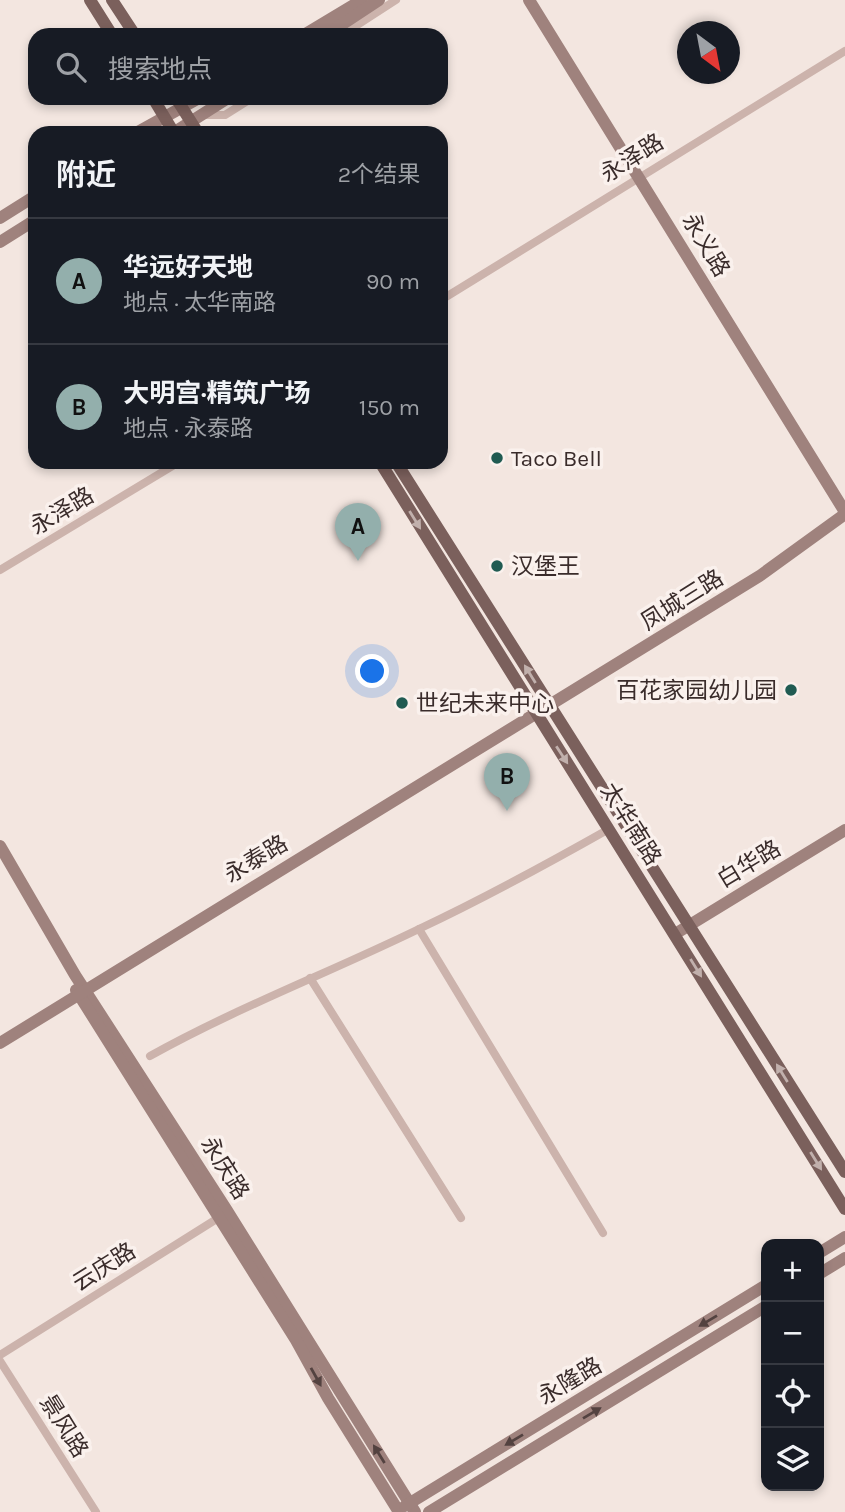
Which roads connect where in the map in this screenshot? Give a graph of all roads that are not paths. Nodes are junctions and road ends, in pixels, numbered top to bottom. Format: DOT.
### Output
graph roads {
  1 [pos="90,0"];
  2 [pos="112,0"];
  3 [pos="362,0"];
  4 [pos="379,0"];
  5 [pos="396,0"];
  6 [pos="529,0"];
  7 [pos="108,28"];
  8 [pos="130,28"];
  9 [pos="316,28"];
  10 [pos="337,28"];
  11 [pos="353,28"];
  12 [pos="845,51"];
  13 [pos="158,105"];
  14 [pos="176,105"];
  15 [pos="181,105"];
  16 [pos="216,105"];
  17 [pos="241,105"];
  18 [pos="164,115"];
  19 [pos="195,118"];
  20 [pos="147,126"];
  21 [pos="170,126"];
  22 [pos="183,126"];
  23 [pos="197,126"];
  24 [pos="640,176"];
  25 [pos="28,200"];
  26 [pos="0,218"];
  27 [pos="28,224"];
  28 [pos="0,242"];
  29 [pos="448,296"];
  30 [pos="166,469"];
  31 [pos="384,469"];
  32 [pos="400,469"];
  33 [pos="845,513"];
  34 [pos="0,570"];
  35 [pos="550,706"];
  36 [pos="536,715"];
  37 [pos="609,829"];
  38 [pos="845,830"];
  39 [pos="0,846"];
  40 [pos="0,859"];
  41 [pos="689,925"];
  42 [pos="419,929"];
  43 [pos="675,934"];
  44 [pos="310,978"];
  45 [pos="82,991"];
  46 [pos="0,1043"];
  47 [pos="150,1056"];
  48 [pos="845,1172"];
  49 [pos="845,1209"];
  50 [pos="223,1215"];
  51 [pos="461,1218"];
  52 [pos="603,1233"];
  53 [pos="845,1237"];
  54 [pos="824,1250"];
  55 [pos="845,1258"];
  56 [pos="824,1271"];
  57 [pos="761,1288"];
  58 [pos="761,1309"];
  59 [pos="0,1355"];
  60 [pos="0,1361"];
  61 [pos="404,1510"];
  62 [pos="96,1512"];
  63 [pos="429,1512"];
  1 -- 7 [label="main road"];
  2 -- 8 [label="main road"];
  3 -- 9 [label="street"];
  4 -- 10 [label="street"];
  5 -- 11 [label="street"];
  6 -- 24 [label="street, 永义路"];
  12 -- 24 [label="street, 永泽路"];
  13 -- 18 [label="main road"];
  14 -- 18 [label="street"];
  15 -- 19 [label="main road"];
  16 -- 19 [label="street"];
  17 -- 19 [label="street"];
  18 -- 20 [label="street"];
  18 -- 21 [label="main road"];
  19 -- 22 [label="street"];
  19 -- 23 [label="main road"];
  24 -- 29 [label="street, 永泽路"];
  24 -- 33 [label="street, 永义路"];
  25 -- 26 [label="street"];
  27 -- 28 [label="street"];
  30 -- 34 [label="street, 永泽路"];
  31 -- 36 [label="main road, 太华南路, one-way"];
  35 -- 32 [label="main road, 太华南路, one-way"];
  33 -- 35 [label="street, 凤城三路"];
  35 -- 36 [label="street, 凤城三路"];
  35 -- 41 [label="main road, 太华南路"];
  36 -- 37 [label="main road, 太华南路, one-way"];
  36 -- 45 [label="street, 永泰路"];
  37 -- 42 [label="street"];
  37 -- 43 [label="main road, 太华南路"];
  38 -- 41 [label="street, 白华路"];
  39 -- 45 [label="street, 永庆路"];
  40 -- 45 [label="street, 永庆路"];
  41 -- 43 [label="street, 白华路"];
  48 -- 41 [label="main road, 太华南路, one-way"];
  42 -- 44 [label="street"];
  42 -- 52 [label="street"];
  43 -- 49 [label="main road, 太华南路, one-way"];
  44 -- 47 [label="street"];
  44 -- 51 [label="street"];
  45 -- 46 [label="street, 永泰路"];
  45 -- 50 [label="street, 永庆路"];
  50 -- 59 [label="street, 云庆路"];
  50 -- 61 [label="street, 永庆路"];
  53 -- 54 [label="street"];
  55 -- 56 [label="street"];
  57 -- 61 [label="street, 永隆路, one-way"];
  63 -- 58 [label="street, 永隆路, one-way"];
  60 -- 62 [label="street, 景风路"];
}
